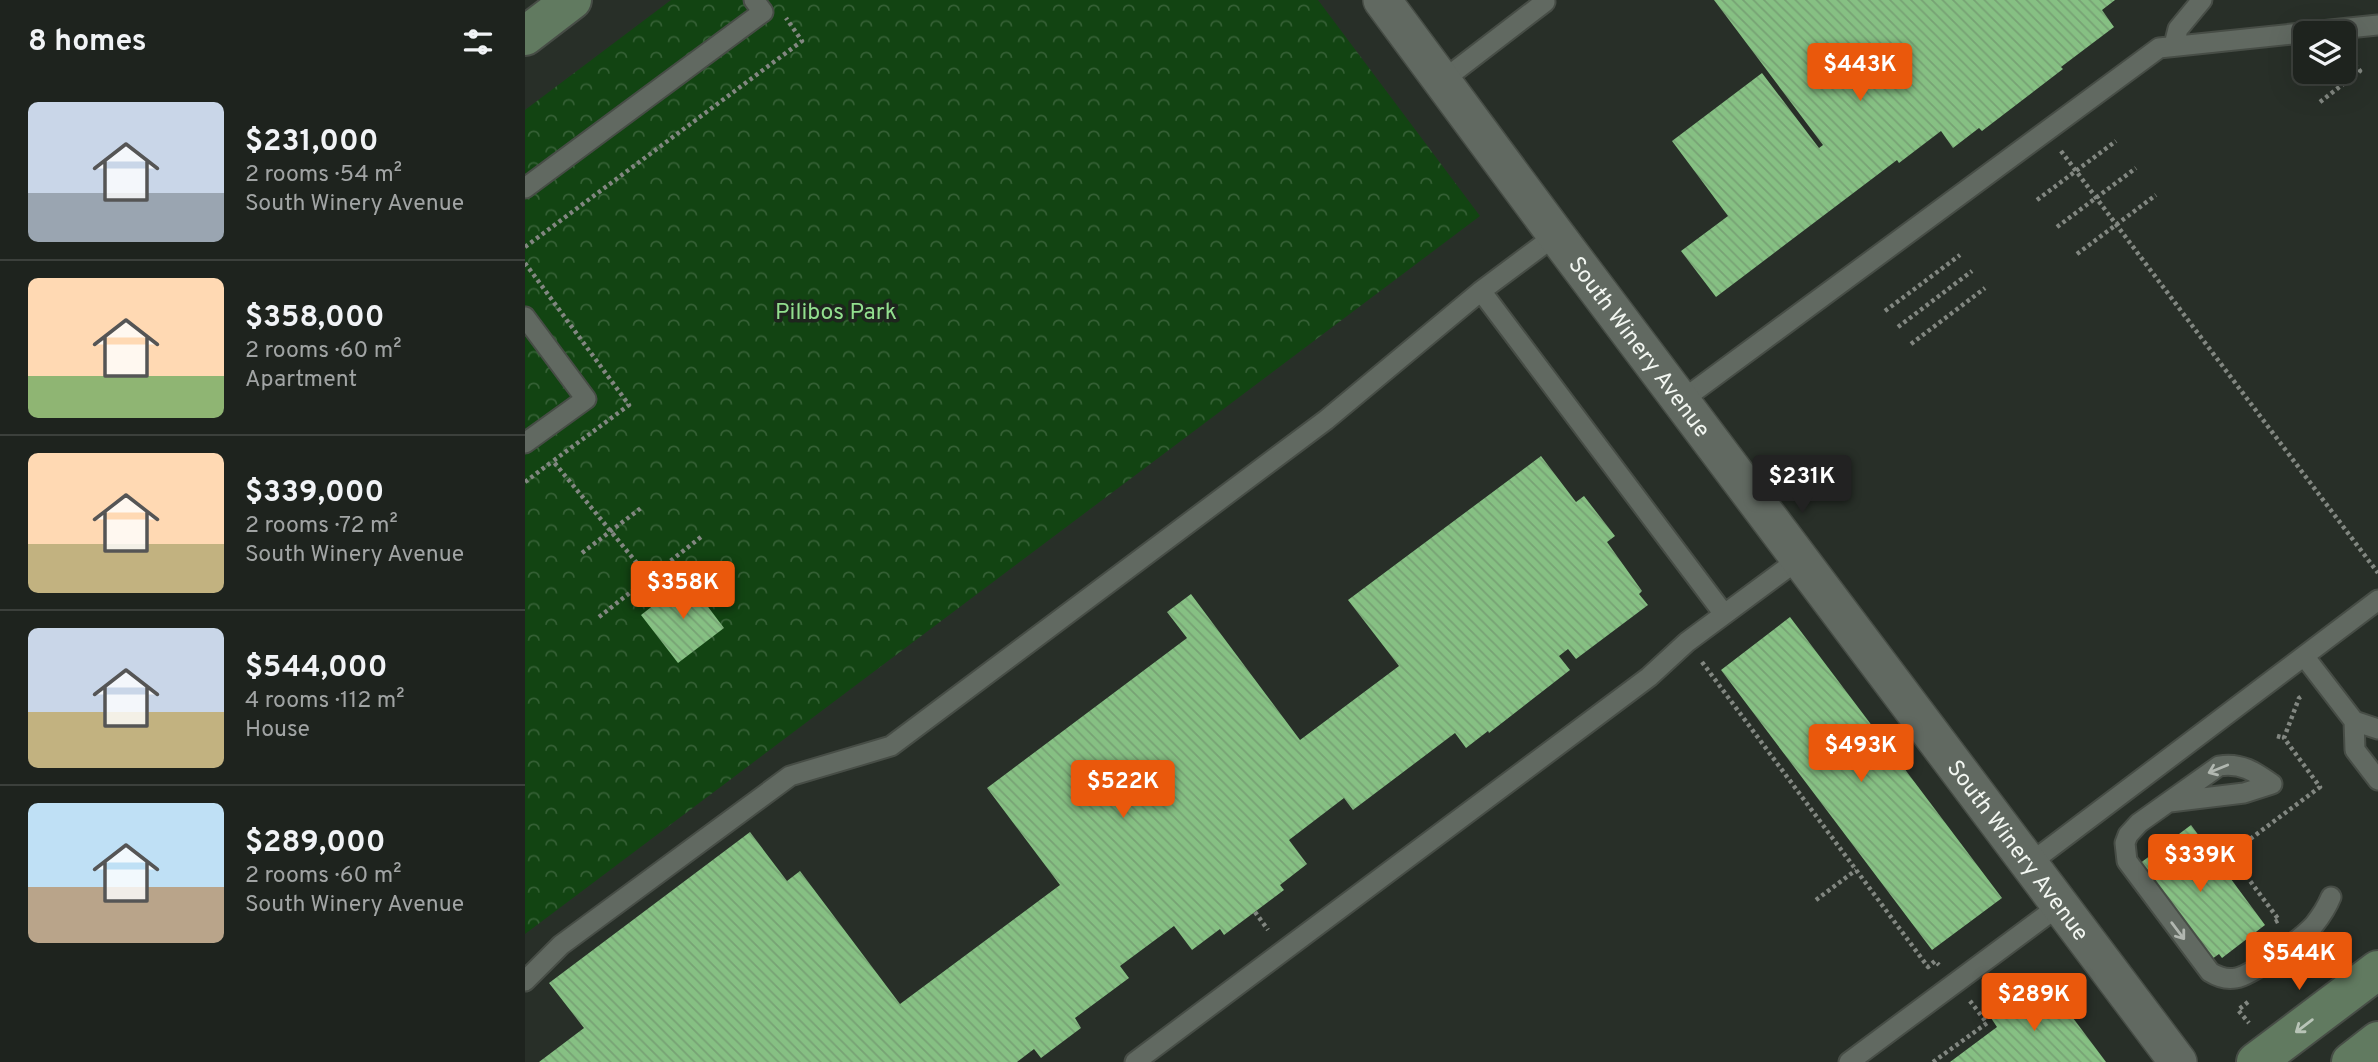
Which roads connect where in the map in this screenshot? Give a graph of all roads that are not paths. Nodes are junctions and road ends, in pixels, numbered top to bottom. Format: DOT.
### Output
graph roads {
  1 [pos="572,0"];
  2 [pos="754,0"];
  3 [pos="1382,0"];
  4 [pos="1544,0"];
  5 [pos="2202,0"];
  6 [pos="2378,25"];
  7 [pos="525,36"];
  8 [pos="2174,45"];
  9 [pos="1442,81"];
  10 [pos="525,188"];
  11 [pos="1556,235"];
  12 [pos="1481,291"];
  13 [pos="525,317"];
  14 [pos="1681,401"];
  15 [pos="525,443"];
  16 [pos="1799,559"];
  17 [pos="2378,600"];
  18 [pos="1724,614"];
  19 [pos="2304,656"];
  20 [pos="2354,721"];
  21 [pos="2378,729"];
  22 [pos="2378,780"];
  23 [pos="2169,802"];
  24 [pos="2029,864"];
  25 [pos="2331,897"];
  26 [pos="2060,905"];
  27 [pos="2378,970"];
  28 [pos="525,981"];
  29 [pos="2378,1041"];
  30 [pos="2263,1057"];
  31 [pos="1135,1062"];
  32 [pos="1849,1062"];
  33 [pos="2178,1062"];
  34 [pos="2351,1062"];
  1 -- 7 [label="main road"];
  2 -- 10 [label="lane"];
  3 -- 9 [label="street, South Winery Avenue"];
  4 -- 9 [label="lane"];
  5 -- 8 [label="lane"];
  6 -- 8 [label="lane"];
  8 -- 14 [label="lane"];
  9 -- 11 [label="street, South Winery Avenue"];
  11 -- 12 [label="lane"];
  11 -- 14 [label="street, South Winery Avenue"];
  12 -- 18 [label="lane"];
  12 -- 28 [label="lane"];
  13 -- 15 [label="lane"];
  14 -- 16 [label="street, South Winery Avenue"];
  16 -- 18 [label="lane"];
  16 -- 24 [label="street, South Winery Avenue"];
  17 -- 19 [label="lane"];
  18 -- 31 [label="lane"];
  19 -- 20 [label="lane"];
  19 -- 24 [label="lane"];
  20 -- 21 [label="lane"];
  20 -- 22 [label="lane"];
  23 -- 23 [label="lane, one-way"];
  23 -- 25 [label="lane, one-way"];
  24 -- 26 [label="street, South Winery Avenue"];
  26 -- 32 [label="lane"];
  26 -- 33 [label="street, South Winery Avenue"];
  27 -- 30 [label="main road, one-way"];
  29 -- 34 [label="main road"];
}
